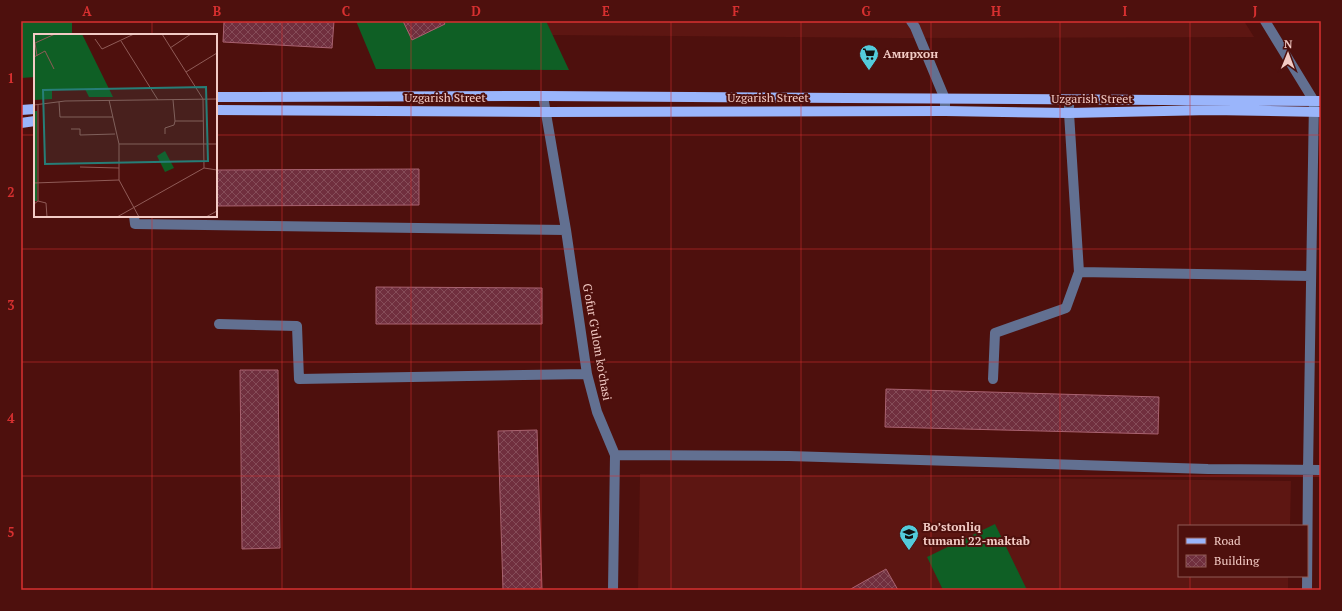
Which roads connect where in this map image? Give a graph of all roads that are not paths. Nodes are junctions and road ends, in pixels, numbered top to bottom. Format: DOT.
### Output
graph roads {
  1 [pos="912,21"];
  2 [pos="1265,21"];
  3 [pos="543,96"];
  4 [pos="217,97"];
  5 [pos="944,99"];
  6 [pos="1069,100"];
  7 [pos="1318,101"];
  8 [pos="34,109"];
  9 [pos="21,110"];
  10 [pos="217,110"];
  11 [pos="945,111"];
  12 [pos="545,112"];
  13 [pos="1318,112"];
  14 [pos="1069,113"];
  15 [pos="34,121"];
  16 [pos="21,123"];
  17 [pos="134,217"];
  18 [pos="566,230"];
  19 [pos="1079,272"];
  20 [pos="1311,276"];
  21 [pos="219,324"];
  22 [pos="587,374"];
  23 [pos="993,379"];
  24 [pos="616,455"];
  25 [pos="1308,470"];
  26 [pos="1321,470"];
  27 [pos="1308,525"];
  28 [pos="1307,577"];
  29 [pos="613,590"];
  30 [pos="1307,590"];
  1 -- 5 [label="street"];
  2 -- 7 [label="street"];
  3 -- 4 [label="main road, Uzgarish Street"];
  3 -- 5 [label="main road, Uzgarish Street"];
  3 -- 12 [label="street, G'ofur G'ulom ko'chasi"];
  5 -- 6 [label="main road, Uzgarish Street"];
  5 -- 11 [label="street"];
  6 -- 7 [label="main road, Uzgarish Street"];
  6 -- 14 [label="street"];
  7 -- 13 [label="street"];
  8 -- 9 [label="main road"];
  10 -- 12 [label="main road, Uzgarish Street"];
  11 -- 12 [label="main road, Uzgarish Street"];
  11 -- 14 [label="main road, Uzgarish Street"];
  12 -- 18 [label="street, G'ofur G'ulom ko'chasi"];
  13 -- 14 [label="main road, Uzgarish Street"];
  13 -- 20 [label="street"];
  14 -- 19 [label="street"];
  15 -- 16 [label="main road"];
  17 -- 18 [label="street"];
  18 -- 22 [label="street, G'ofur G'ulom ko'chasi"];
  19 -- 20 [label="street"];
  19 -- 23 [label="street"];
  20 -- 25 [label="street"];
  21 -- 22 [label="street"];
  22 -- 24 [label="street, G'ofur G'ulom ko'chasi"];
  24 -- 25 [label="street"];
  24 -- 29 [label="street, G'ofur G'ulom ko'chasi"];
  25 -- 26 [label="street"];
  25 -- 27 [label="street"];
  28 -- 30 [label="street"];
}
